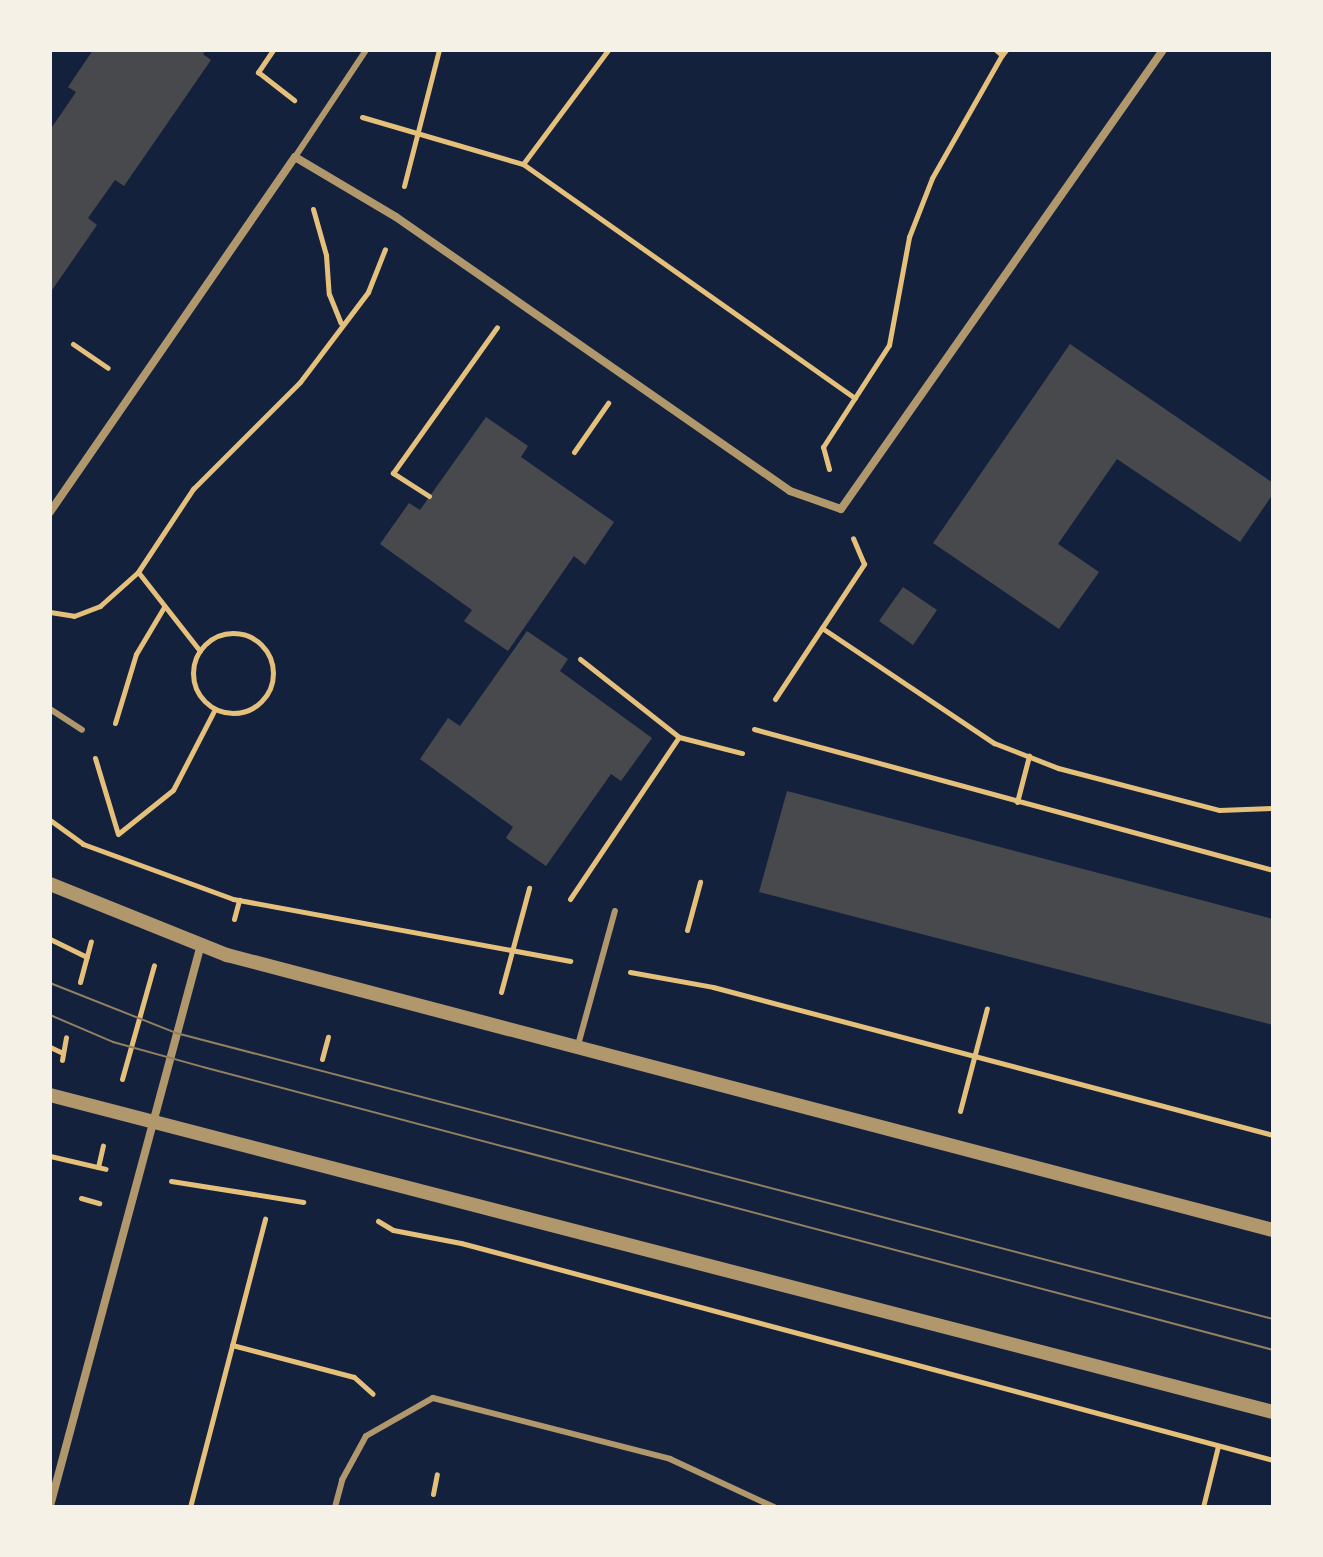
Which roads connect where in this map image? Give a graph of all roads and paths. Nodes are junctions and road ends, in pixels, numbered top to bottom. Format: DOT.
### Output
graph roads {
  1 [pos="273,50"];
  2 [pos="366,50"];
  3 [pos="439,50"];
  4 [pos="608,50"];
  5 [pos="996,50"];
  6 [pos="1163,50"];
  7 [pos="1004,52"];
  8 [pos="319,119"];
  9 [pos="417,134"];
  10 [pos="295,157"];
  11 [pos="523,164"];
  12 [pos="396,217"];
  13 [pos="516,300"];
  14 [pos="341,323"];
  15 [pos="73,344"];
  16 [pos="626,377"];
  17 [pos="135,387"];
  18 [pos="855,398"];
  19 [pos="574,452"];
  20 [pos="429,496"];
  21 [pos="841,509"];
  22 [pos="50,512"];
  23 [pos="138,572"];
  24 [pos="164,607"];
  25 [pos="50,612"];
  26 [pos="822,628"];
  27 [pos="200,651"];
  28 [pos="580,659"];
  29 [pos="775,699"];
  30 [pos="50,709"];
  31 [pos="215,709"];
  32 [pos="754,729"];
  33 [pos="82,730"];
  34 [pos="112,734"];
  35 [pos="679,737"];
  36 [pos="742,753"];
  37 [pos="101,754"];
  38 [pos="1029,756"];
  39 [pos="1017,802"];
  40 [pos="1273,808"];
  41 [pos="50,820"];
  42 [pos="1273,870"];
  43 [pos="178,879"];
  44 [pos="700,882"];
  45 [pos="50,884"];
  46 [pos="529,888"];
  47 [pos="570,899"];
  48 [pos="615,911"];
  49 [pos="687,930"];
  50 [pos="163,933"];
  51 [pos="50,939"];
  52 [pos="91,941"];
  53 [pos="200,948"];
  54 [pos="512,950"];
  55 [pos="87,957"];
  56 [pos="598,967"];
  57 [pos="80,982"];
  58 [pos="987,1008"];
  59 [pos="492,1027"];
  60 [pos="66,1037"];
  61 [pos="328,1037"];
  62 [pos="50,1047"];
  63 [pos="577,1049"];
  64 [pos="63,1053"];
  65 [pos="974,1056"];
  66 [pos="322,1059"];
  67 [pos="61,1069"];
  68 [pos="50,1095"];
  69 [pos="113,1112"];
  70 [pos="150,1122"];
  71 [pos="1273,1135"];
  72 [pos="951,1146"];
  73 [pos="50,1156"];
  74 [pos="98,1167"];
  75 [pos="138,1176"];
  76 [pos="308,1203"];
  77 [pos="265,1219"];
  78 [pos="393,1230"];
  79 [pos="1273,1230"];
  80 [pos="232,1345"];
  81 [pos="1273,1412"];
  82 [pos="398,1417"];
  83 [pos="1218,1446"];
  84 [pos="1273,1460"];
  85 [pos="437,1474"];
  86 [pos="433,1494"];
  87 [pos="50,1506"];
  88 [pos="190,1507"];
  89 [pos="335,1507"];
  90 [pos="774,1507"];
  91 [pos="1203,1507"];
  1 -- 8 [label="path"];
  2 -- 8 [label="lane"];
  3 -- 9 [label="path"];
  4 -- 11 [label="path"];
  5 -- 7 [label="path"];
  6 -- 21 [label="street"];
  7 -- 18 [label="path"];
  8 -- 9 [label="path"];
  8 -- 10 [label="lane"];
  9 -- 11 [label="path"];
  9 -- 12 [label="path"];
  10 -- 12 [label="street"];
  10 -- 14 [label="path"];
  10 -- 17 [label="street"];
  11 -- 18 [label="path"];
  12 -- 13 [label="street"];
  12 -- 14 [label="path"];
  13 -- 16 [label="street"];
  13 -- 20 [label="path"];
  14 -- 23 [label="path"];
  15 -- 17 [label="path"];
  16 -- 19 [label="path"];
  16 -- 21 [label="street"];
  17 -- 22 [label="street"];
  18 -- 21 [label="path"];
  21 -- 26 [label="path"];
  23 -- 24 [label="path"];
  23 -- 25 [label="path"];
  24 -- 27 [label="path"];
  24 -- 34 [label="path"];
  26 -- 29 [label="path"];
  26 -- 38 [label="path"];
  27 -- 31 [label="path"];
  27 -- 31 [label="path"];
  28 -- 35 [label="path"];
  30 -- 33 [label="lane"];
  31 -- 37 [label="path"];
  32 -- 39 [label="path"];
  35 -- 36 [label="path"];
  35 -- 47 [label="path"];
  38 -- 39 [label="path"];
  38 -- 40 [label="path"];
  39 -- 42 [label="path"];
  41 -- 43 [label="path"];
  43 -- 50 [label="path"];
  43 -- 54 [label="path"];
  44 -- 49 [label="path"];
  45 -- 50 [label="street"];
  46 -- 54 [label="path"];
  48 -- 56 [label="lane"];
  50 -- 53 [label="street"];
  50 -- 69 [label="path"];
  51 -- 55 [label="path"];
  52 -- 55 [label="path"];
  53 -- 59 [label="street"];
  53 -- 70 [label="street"];
  54 -- 56 [label="path"];
  54 -- 59 [label="path"];
  55 -- 57 [label="path"];
  56 -- 63 [label="lane"];
  56 -- 65 [label="path"];
  58 -- 65 [label="path"];
  59 -- 63 [label="street"];
  60 -- 64 [label="path"];
  61 -- 66 [label="path"];
  62 -- 64 [label="path"];
  63 -- 72 [label="street"];
  64 -- 67 [label="path"];
  65 -- 71 [label="path"];
  65 -- 72 [label="path"];
  68 -- 69 [label="street"];
  69 -- 70 [label="street"];
  69 -- 74 [label="path"];
  70 -- 75 [label="street"];
  70 -- 81 [label="street"];
  72 -- 79 [label="street"];
  73 -- 74 [label="path"];
  74 -- 75 [label="path"];
  75 -- 76 [label="path"];
  75 -- 87 [label="street"];
  77 -- 80 [label="path"];
  78 -- 83 [label="path"];
  80 -- 82 [label="path"];
  80 -- 88 [label="path"];
  82 -- 89 [label="lane"];
  82 -- 90 [label="lane"];
  83 -- 84 [label="path"];
  83 -- 91 [label="path"];
  85 -- 86 [label="path"];
}
